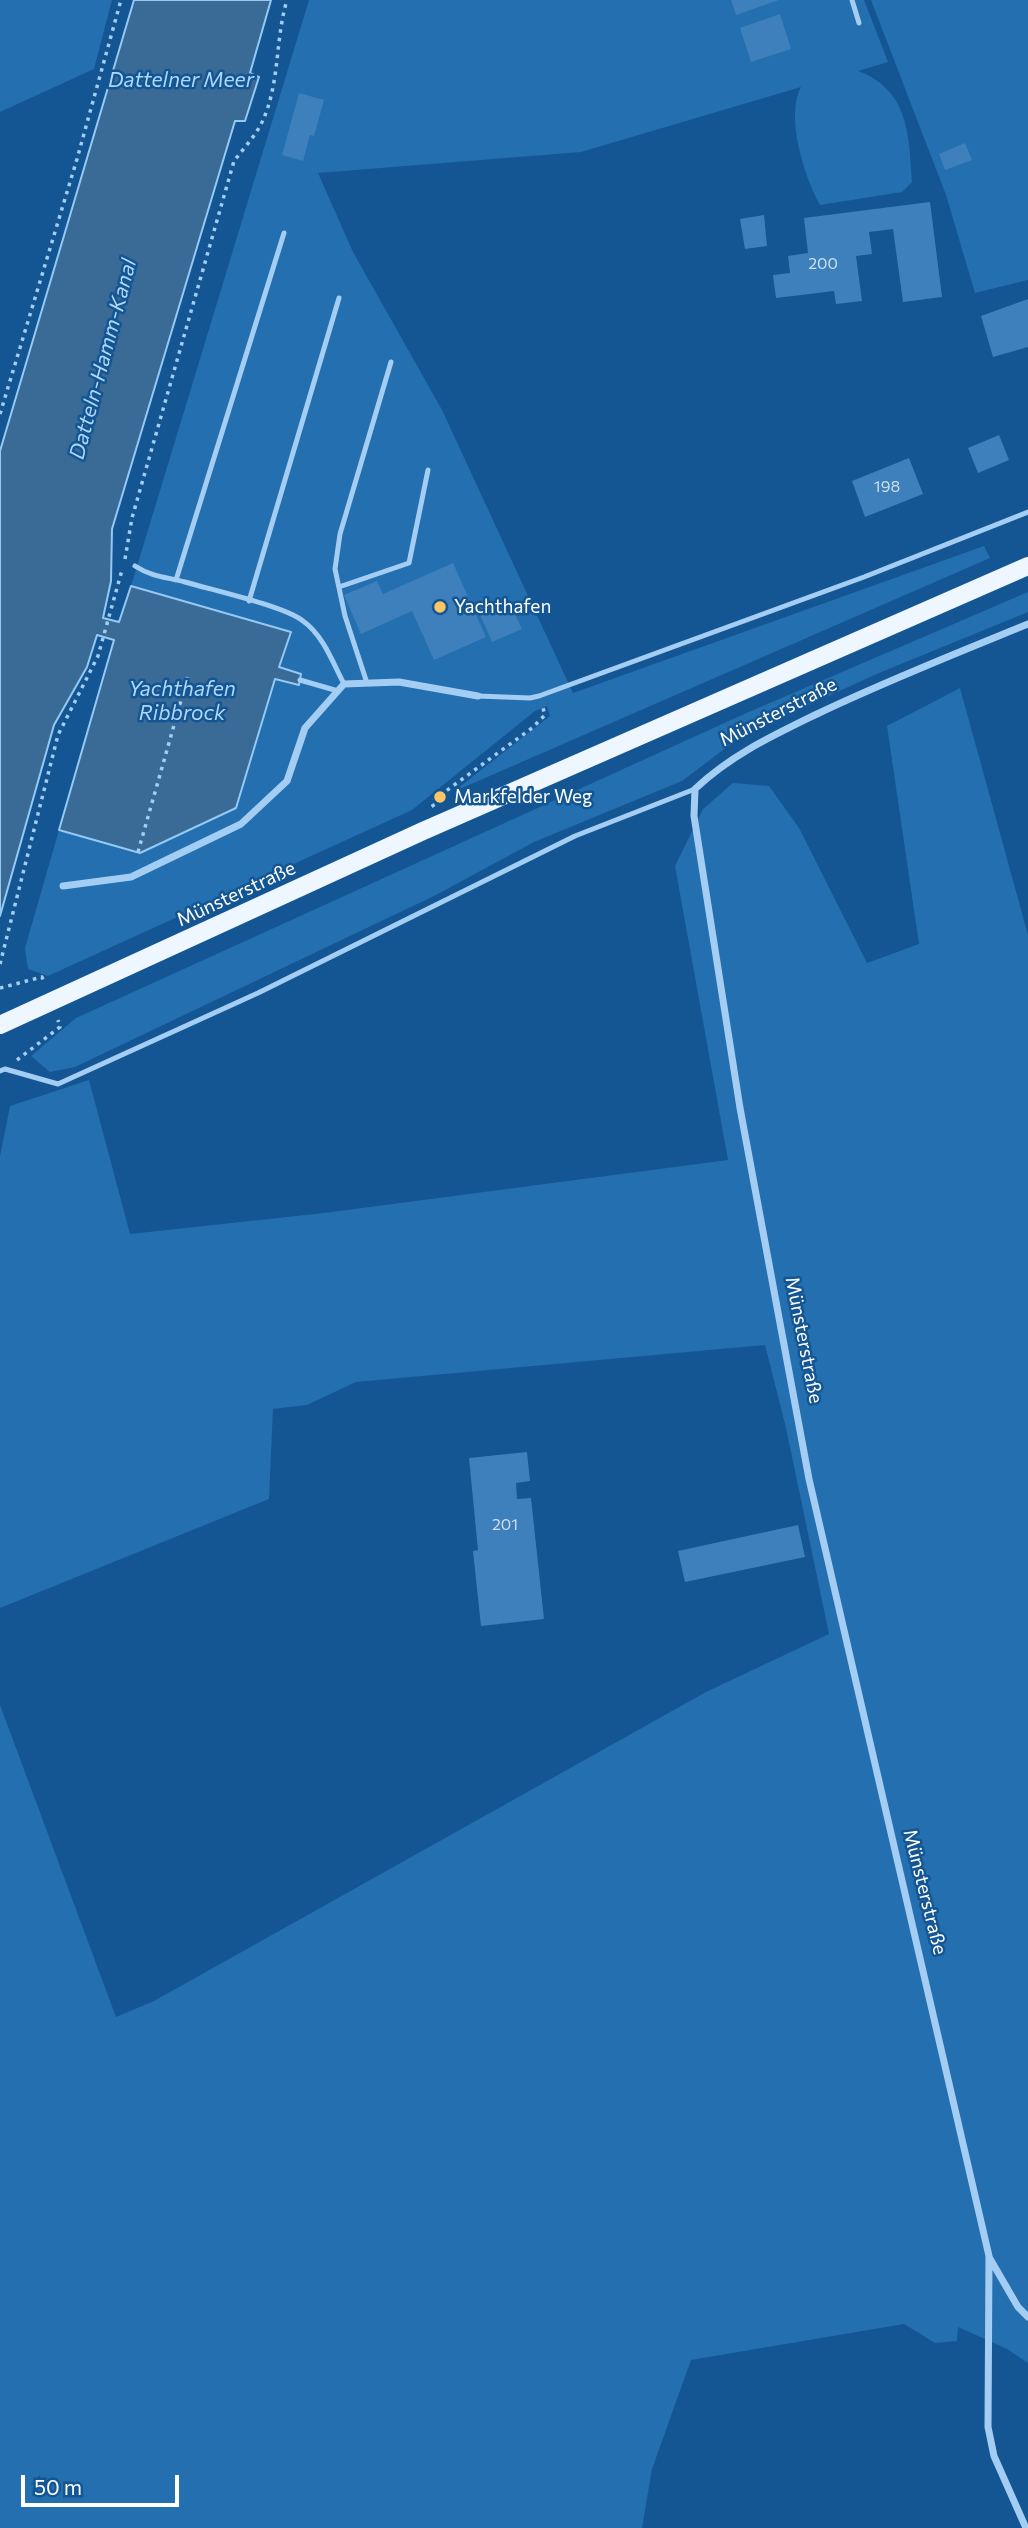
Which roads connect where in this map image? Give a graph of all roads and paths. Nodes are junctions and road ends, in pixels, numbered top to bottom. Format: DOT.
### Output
graph roads {
  1 [pos="121,0"];
  2 [pos="287,0"];
  3 [pos="852,0"];
  4 [pos="859,23"];
  5 [pos="284,233"];
  6 [pos="338,298"];
  7 [pos="391,362"];
  8 [pos="0,414"];
  9 [pos="428,470"];
  10 [pos="1028,512"];
  11 [pos="135,566"];
  12 [pos="1028,566"];
  13 [pos="176,580"];
  14 [pos="339,587"];
  15 [pos="249,601"];
  16 [pos="1028,624"];
  17 [pos="188,676"];
  18 [pos="300,680"];
  19 [pos="367,684"];
  20 [pos="341,687"];
  21 [pos="478,696"];
  22 [pos="539,696"];
  23 [pos="695,789"];
  24 [pos="442,823"];
  25 [pos="138,852"];
  26 [pos="63,886"];
  27 [pos="0,964"];
  28 [pos="42,976"];
  29 [pos="0,988"];
  30 [pos="0,1025"];
  31 [pos="60,1027"];
  32 [pos="29,1050"];
  33 [pos="0,1071"];
  34 [pos="989,2256"];
  35 [pos="1028,2317"];
  36 [pos="1026,2528"];
  1 -- 8 [label="path"];
  2 -- 27 [label="path"];
  3 -- 4 [label="lane"];
  5 -- 13 [label="lane"];
  6 -- 15 [label="lane"];
  7 -- 14 [label="lane"];
  9 -- 14 [label="lane"];
  10 -- 22 [label="lane"];
  11 -- 13 [label="lane"];
  12 -- 24 [label="main road, Münsterstraße"];
  13 -- 15 [label="lane"];
  14 -- 19 [label="lane"];
  15 -- 20 [label="lane"];
  16 -- 23 [label="street, Münsterstraße"];
  17 -- 25 [label="path"];
  18 -- 20 [label="lane"];
  19 -- 20 [label="street"];
  19 -- 21 [label="street"];
  20 -- 26 [label="street"];
  21 -- 22 [label="lane"];
  22 -- 24 [label="path"];
  23 -- 33 [label="lane"];
  23 -- 34 [label="street, Münsterstraße"];
  24 -- 30 [label="main road, Münsterstraße"];
  28 -- 29 [label="path"];
  31 -- 32 [label="path"];
  34 -- 35 [label="street, Münsterstraße"];
  34 -- 36 [label="street, Münsterstraße"];
}
